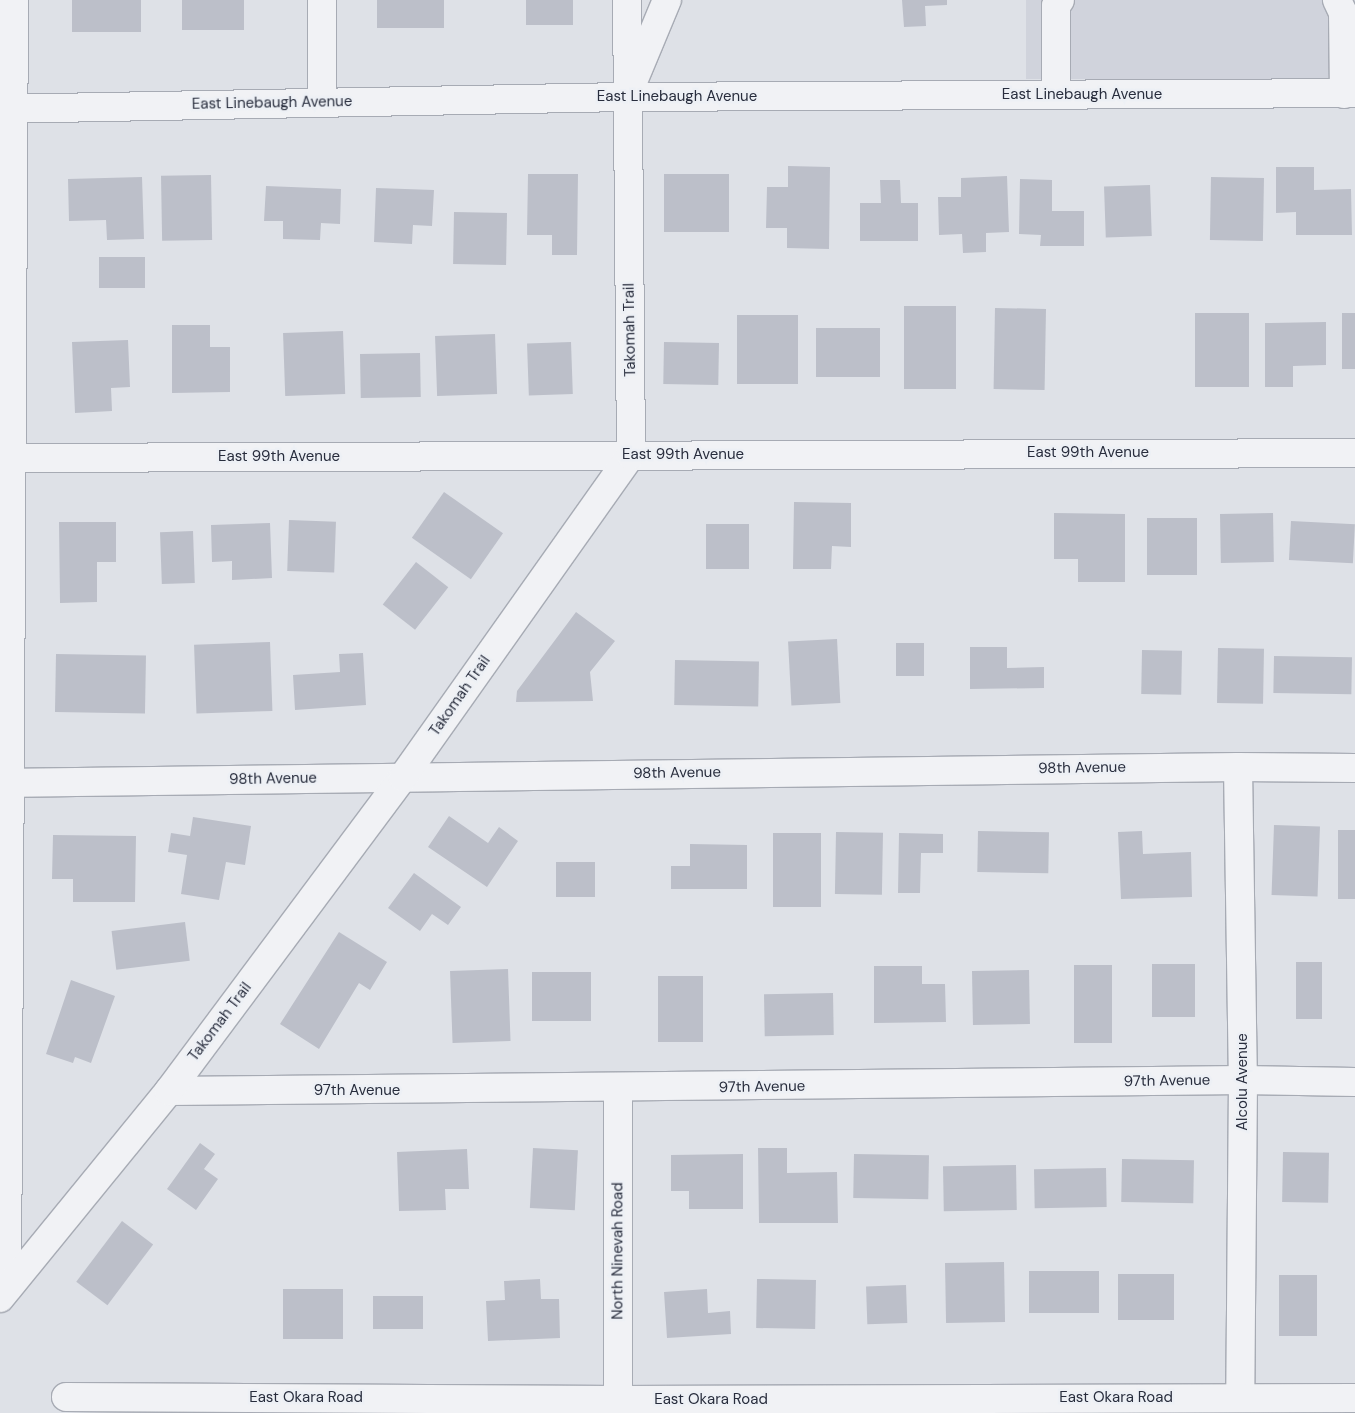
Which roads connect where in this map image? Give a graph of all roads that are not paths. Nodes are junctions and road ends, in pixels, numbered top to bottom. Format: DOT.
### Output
graph roads {
  1 [pos="14,0"];
  2 [pos="322,0"];
  3 [pos="627,0"];
  4 [pos="667,0"];
  5 [pos="1060,0"];
  6 [pos="1338,0"];
  7 [pos="1349,94"];
  8 [pos="1056,95"];
  9 [pos="627,97"];
  10 [pos="322,102"];
  11 [pos="6,109"];
  12 [pos="1355,453"];
  13 [pos="631,455"];
  14 [pos="12,458"];
  15 [pos="1238,767"];
  16 [pos="1355,768"];
  17 [pos="403,777"];
  18 [pos="4,783"];
  19 [pos="1243,1080"];
  20 [pos="1355,1082"];
  21 [pos="618,1089"];
  22 [pos="169,1091"];
  23 [pos="4,1293"];
  24 [pos="66,1397"];
  25 [pos="1240,1398"];
  26 [pos="1355,1398"];
  27 [pos="618,1406"];
  1 -- 11 [label="street"];
  2 -- 10 [label="street"];
  3 -- 9 [label="street"];
  4 -- 9 [label="street, Takomah Trail"];
  5 -- 8 [label="street"];
  6 -- 7 [label="street"];
  7 -- 8 [label="street, East Linebaugh Avenue"];
  8 -- 9 [label="street, East Linebaugh Avenue"];
  9 -- 10 [label="street, East Linebaugh Avenue"];
  9 -- 13 [label="street, Takomah Trail"];
  10 -- 11 [label="street, East Linebaugh Avenue"];
  11 -- 14 [label="street"];
  12 -- 13 [label="street, East 99th Avenue"];
  13 -- 14 [label="street, East 99th Avenue"];
  13 -- 17 [label="street, Takomah Trail"];
  14 -- 18 [label="street"];
  15 -- 16 [label="street, 98th Avenue"];
  15 -- 17 [label="street, 98th Avenue"];
  15 -- 19 [label="street, Alcolu Avenue"];
  17 -- 18 [label="street, 98th Avenue"];
  17 -- 22 [label="street, Takomah Trail"];
  18 -- 23 [label="street"];
  19 -- 20 [label="street, 97th Avenue"];
  19 -- 21 [label="street, 97th Avenue"];
  19 -- 25 [label="street, Alcolu Avenue"];
  21 -- 22 [label="street, 97th Avenue"];
  21 -- 27 [label="street, North Ninevah Road"];
  22 -- 23 [label="street, Takomah Trail"];
  24 -- 27 [label="street, East Okara Road"];
  25 -- 26 [label="street, East Okara Road"];
  25 -- 27 [label="street, East Okara Road"];
}
